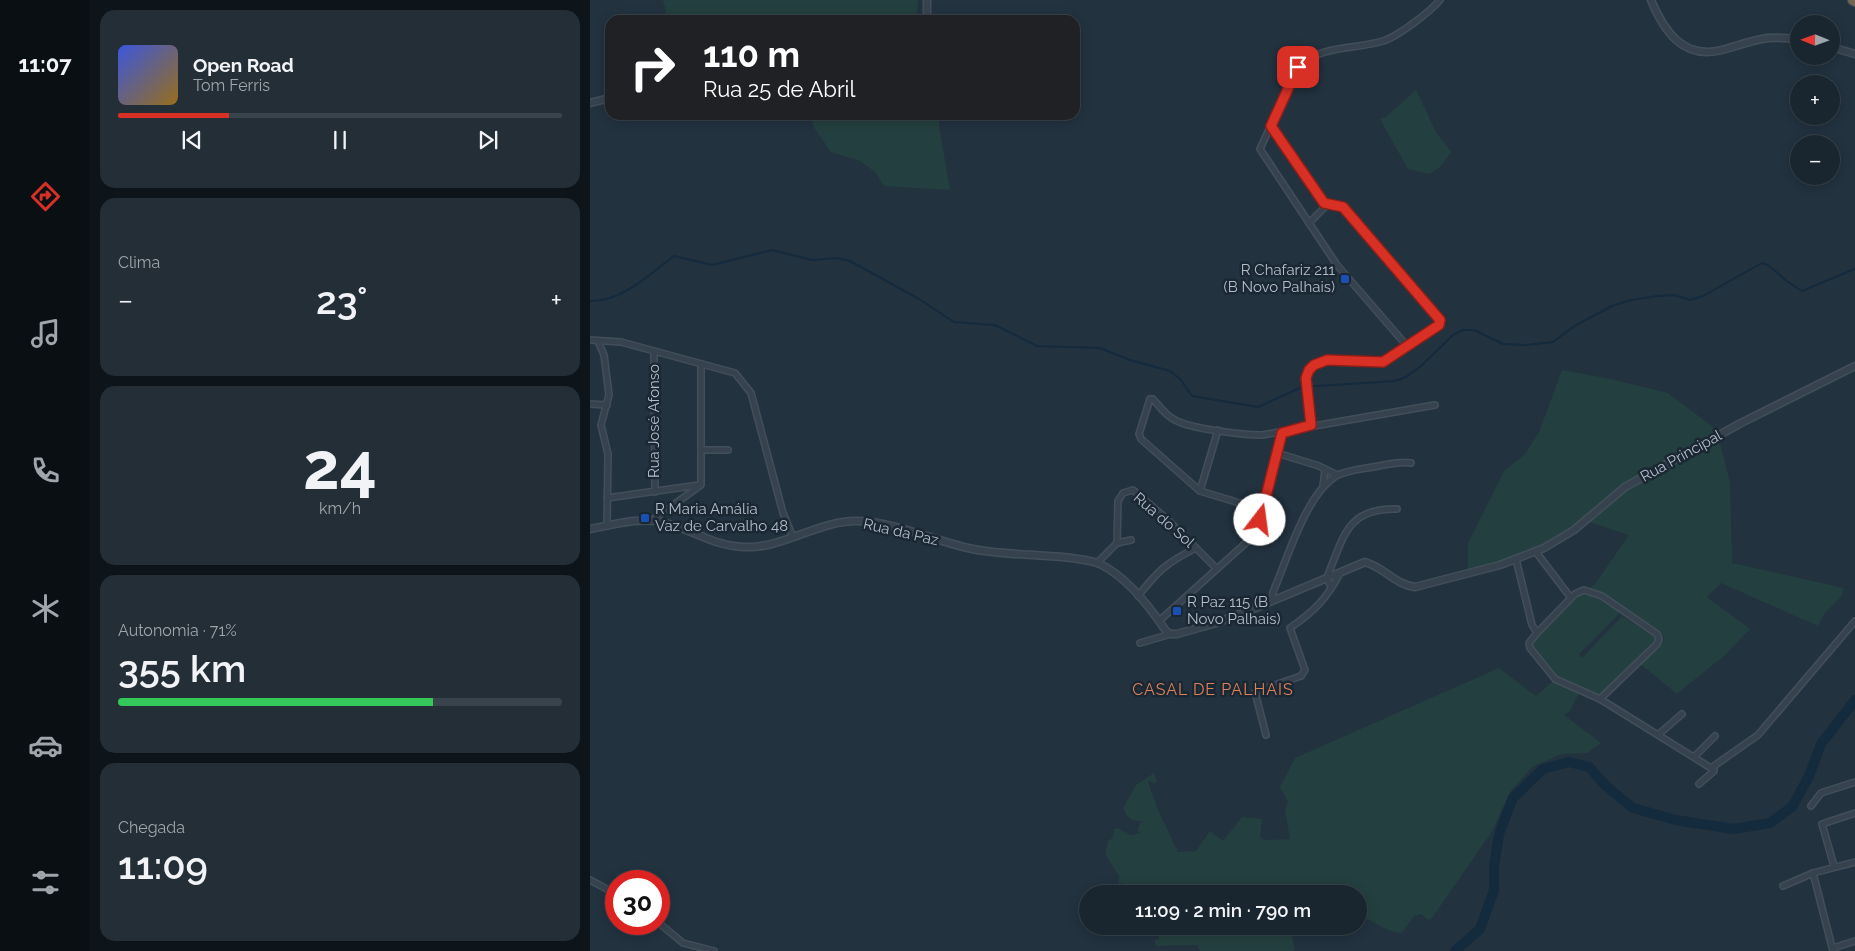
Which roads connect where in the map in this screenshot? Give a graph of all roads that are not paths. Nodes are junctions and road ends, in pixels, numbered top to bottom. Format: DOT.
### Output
graph roads {
  1 [pos="926,0"];
  2 [pos="1440,0"];
  3 [pos="1651,0"];
  4 [pos="927,15"];
  5 [pos="1790,39"];
  6 [pos="1840,50"];
  7 [pos="1855,54"];
  8 [pos="605,99"];
  9 [pos="590,103"];
  10 [pos="1271,126"];
  11 [pos="1328,204"];
  12 [pos="1309,223"];
  13 [pos="590,340"];
  14 [pos="598,341"];
  15 [pos="1407,346"];
  16 [pos="654,350"];
  17 [pos="701,364"];
  18 [pos="1855,366"];
  19 [pos="590,404"];
  20 [pos="607,405"];
  21 [pos="1434,405"];
  22 [pos="1311,425"];
  23 [pos="1218,430"];
  24 [pos="1282,433"];
  25 [pos="701,450"];
  26 [pos="728,450"];
  27 [pos="1277,453"];
  28 [pos="1411,463"];
  29 [pos="1325,470"];
  30 [pos="1337,475"];
  31 [pos="701,485"];
  32 [pos="1323,487"];
  33 [pos="1200,490"];
  34 [pos="654,492"];
  35 [pos="608,498"];
  36 [pos="1397,509"];
  37 [pos="1264,510"];
  38 [pos="651,521"];
  39 [pos="607,526"];
  40 [pos="590,529"];
  41 [pos="793,537"];
  42 [pos="1131,540"];
  43 [pos="1117,543"];
  44 [pos="1196,548"];
  45 [pos="1536,552"];
  46 [pos="1516,559"];
  47 [pos="1097,563"];
  48 [pos="1217,569"];
  49 [pos="1340,573"];
  50 [pos="1327,577"];
  51 [pos="1331,588"];
  52 [pos="1138,596"];
  53 [pos="1571,598"];
  54 [pos="1272,601"];
  55 [pos="1159,621"];
  56 [pos="1855,621"];
  57 [pos="1537,632"];
  58 [pos="1171,634"];
  59 [pos="1140,643"];
  60 [pos="1600,699"];
  61 [pos="1682,714"];
  62 [pos="1659,734"];
  63 [pos="1266,735"];
  64 [pos="1715,736"];
  65 [pos="1694,757"];
  66 [pos="1714,768"];
  67 [pos="1855,782"];
  68 [pos="1699,784"];
  69 [pos="1811,806"];
  70 [pos="1855,813"];
  71 [pos="1855,862"];
  72 [pos="1834,866"];
  73 [pos="1813,873"];
  74 [pos="590,880"];
  75 [pos="1783,886"];
  76 [pos="605,888"];
  77 [pos="670,932"];
  78 [pos="1855,940"];
  79 [pos="1833,950"];
  80 [pos="714,951"];
  1 -- 4 [label="street"];
  2 -- 10 [label="street"];
  3 -- 5 [label="street"];
  6 -- 7 [label="street"];
  8 -- 9 [label="street"];
  10 -- 11 [label="street"];
  10 -- 12 [label="street"];
  11 -- 12 [label="street"];
  11 -- 15 [label="street"];
  12 -- 15 [label="street"];
  13 -- 14 [label="street"];
  14 -- 16 [label="street"];
  14 -- 20 [label="street"];
  15 -- 22 [label="street"];
  16 -- 17 [label="street"];
  16 -- 34 [label="street, Rua José Afonso"];
  17 -- 25 [label="street"];
  17 -- 41 [label="street"];
  18 -- 45 [label="street, Rua Principal"];
  19 -- 20 [label="street"];
  20 -- 35 [label="street"];
  21 -- 22 [label="street"];
  22 -- 24 [label="street"];
  23 -- 24 [label="street"];
  23 -- 33 [label="street"];
  23 -- 33 [label="street"];
  24 -- 27 [label="street"];
  25 -- 26 [label="street"];
  25 -- 31 [label="street"];
  27 -- 29 [label="street"];
  27 -- 37 [label="street"];
  28 -- 30 [label="street"];
  29 -- 30 [label="street"];
  29 -- 32 [label="street"];
  30 -- 32 [label="street"];
  31 -- 34 [label="street"];
  31 -- 38 [label="street"];
  32 -- 54 [label="street"];
  33 -- 37 [label="street"];
  34 -- 35 [label="street"];
  35 -- 39 [label="street"];
  36 -- 50 [label="street"];
  37 -- 48 [label="street"];
  38 -- 39 [label="street, Rua da Paz"];
  38 -- 41 [label="street, Rua da Paz"];
  39 -- 40 [label="street, Rua da Paz"];
  41 -- 47 [label="street, Rua da Paz"];
  42 -- 43 [label="street"];
  43 -- 44 [label="street, Rua do Sol"];
  43 -- 47 [label="street"];
  44 -- 48 [label="street, Rua do Sol"];
  44 -- 52 [label="street"];
  45 -- 46 [label="street, Rua Principal"];
  45 -- 53 [label="street"];
  46 -- 49 [label="street, Rua Principal"];
  46 -- 57 [label="street"];
  47 -- 52 [label="street, Rua da Paz"];
  48 -- 55 [label="street"];
  49 -- 50 [label="street"];
  49 -- 51 [label="street"];
  50 -- 51 [label="street"];
  50 -- 54 [label="street"];
  51 -- 63 [label="street"];
  52 -- 55 [label="street, Rua da Paz"];
  53 -- 57 [label="street"];
  53 -- 60 [label="street"];
  54 -- 58 [label="street"];
  55 -- 58 [label="street, Rua da Paz"];
  56 -- 66 [label="street"];
  57 -- 60 [label="street"];
  58 -- 59 [label="street"];
  60 -- 62 [label="street"];
  61 -- 62 [label="street"];
  62 -- 65 [label="street"];
  64 -- 65 [label="street"];
  65 -- 66 [label="street"];
  66 -- 68 [label="street"];
  67 -- 69 [label="street"];
  70 -- 72 [label="street"];
  71 -- 72 [label="street"];
  72 -- 73 [label="street"];
  73 -- 75 [label="street"];
  73 -- 79 [label="street"];
  74 -- 76 [label="street"];
  77 -- 80 [label="street"];
  78 -- 79 [label="street"];
}
